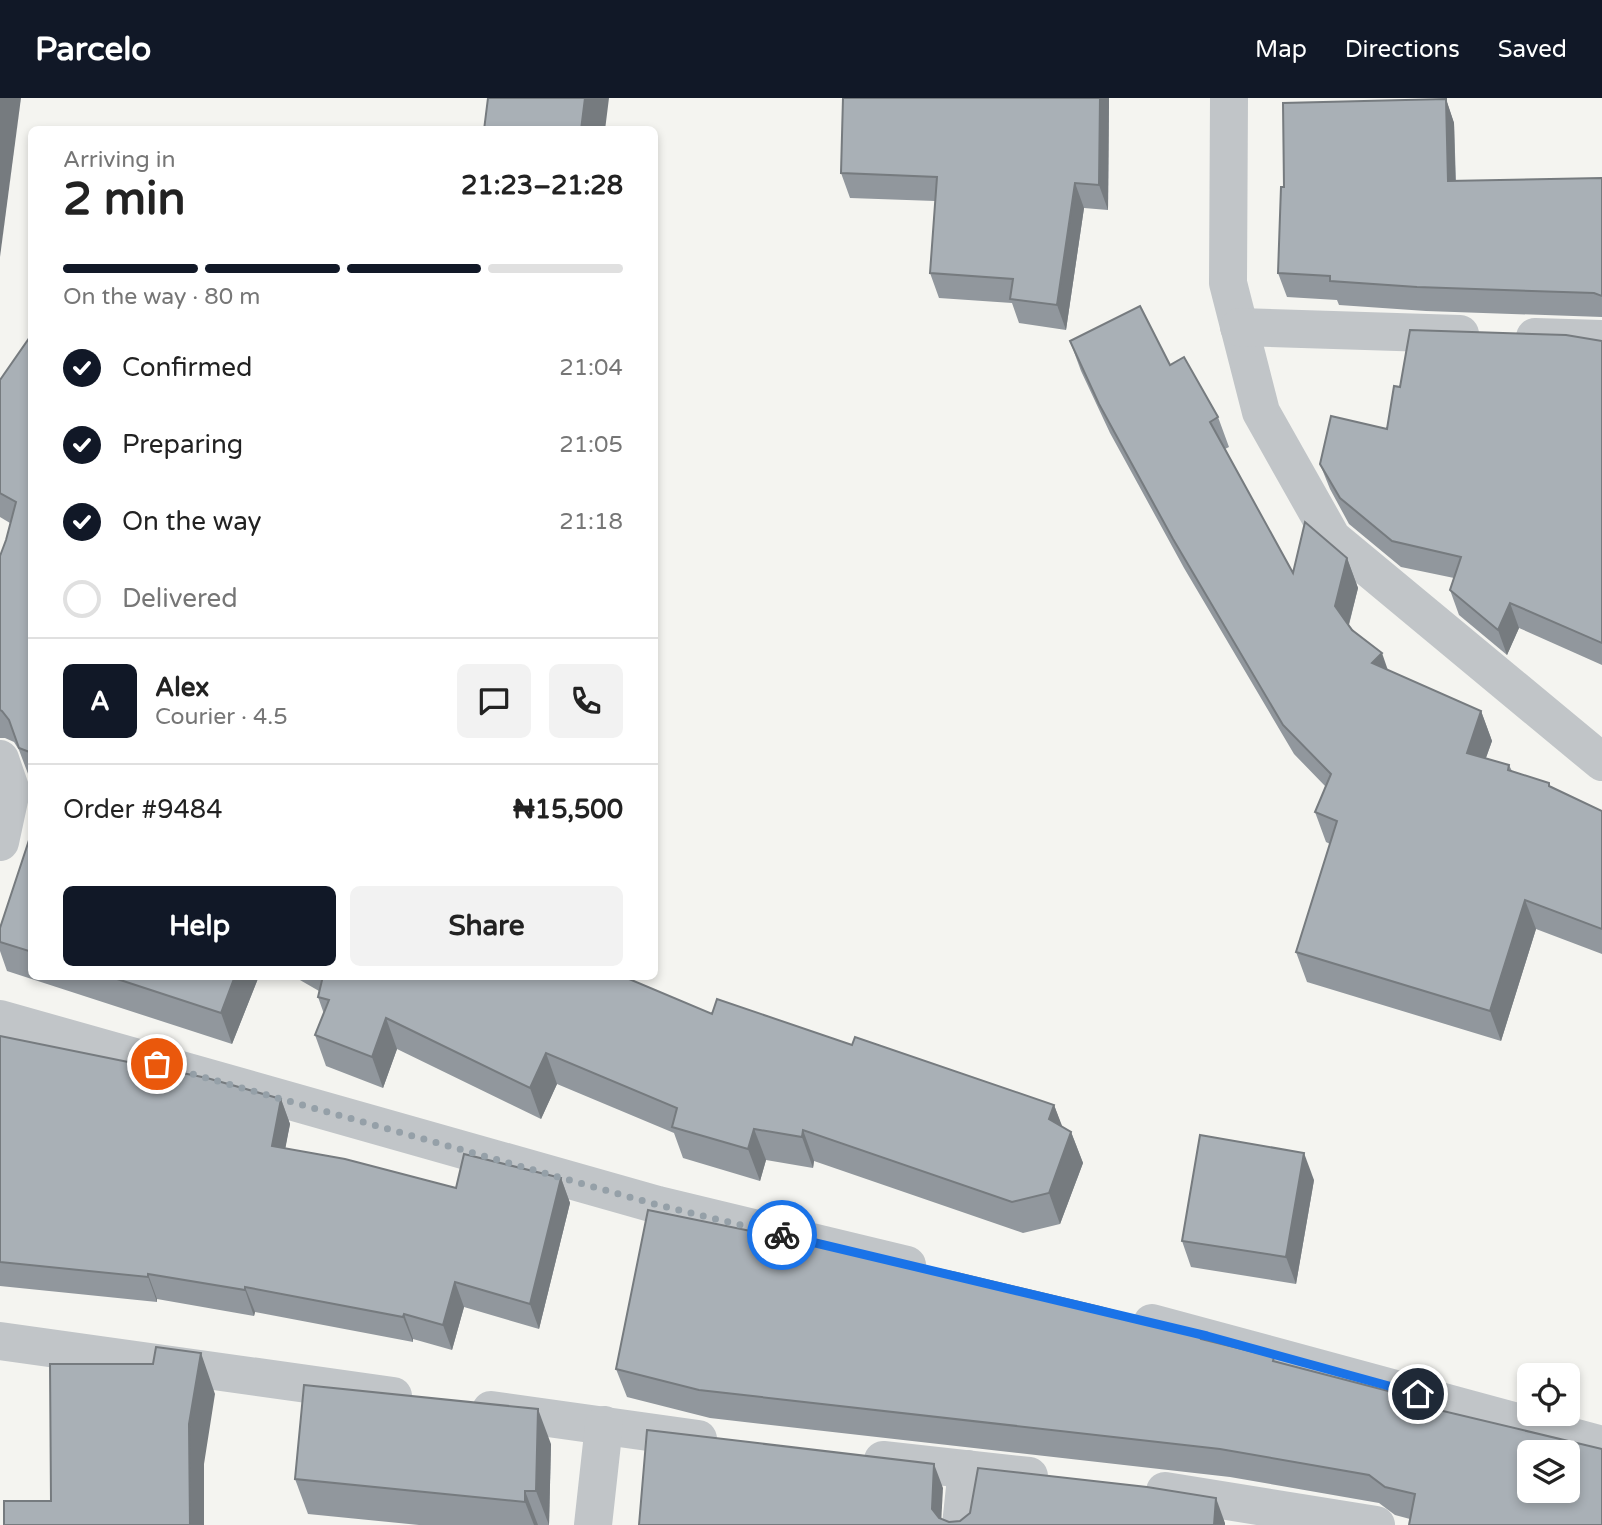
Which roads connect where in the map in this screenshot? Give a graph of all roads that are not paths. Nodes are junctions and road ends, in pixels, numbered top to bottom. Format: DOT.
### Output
graph roads {
  1 [pos="1229,98"];
  2 [pos="1239,327"];
  3 [pos="1602,339"];
  4 [pos="0,759"];
  5 [pos="1602,762"];
  6 [pos="0,842"];
  7 [pos="0,1019"];
  8 [pos="939,1273"];
  9 [pos="1114,1314"];
  10 [pos="0,1341"];
  11 [pos="604,1425"];
  12 [pos="734,1443"];
  13 [pos="1602,1445"];
  14 [pos="844,1455"];
  15 [pos="967,1469"];
  16 [pos="1063,1480"];
  17 [pos="1132,1487"];
  18 [pos="593,1525"];
  19 [pos="961,1525"];
  20 [pos="1376,1525"];
  1 -- 2 [label="street"];
  2 -- 3 [label="street"];
  2 -- 5 [label="street"];
  4 -- 6 [label="street"];
  7 -- 8 [label="street"];
  9 -- 13 [label="street"];
  10 -- 11 [label="street"];
  11 -- 12 [label="street"];
  11 -- 18 [label="street"];
  14 -- 15 [label="street"];
  15 -- 16 [label="street"];
  15 -- 19 [label="street"];
  17 -- 20 [label="street"];
}
